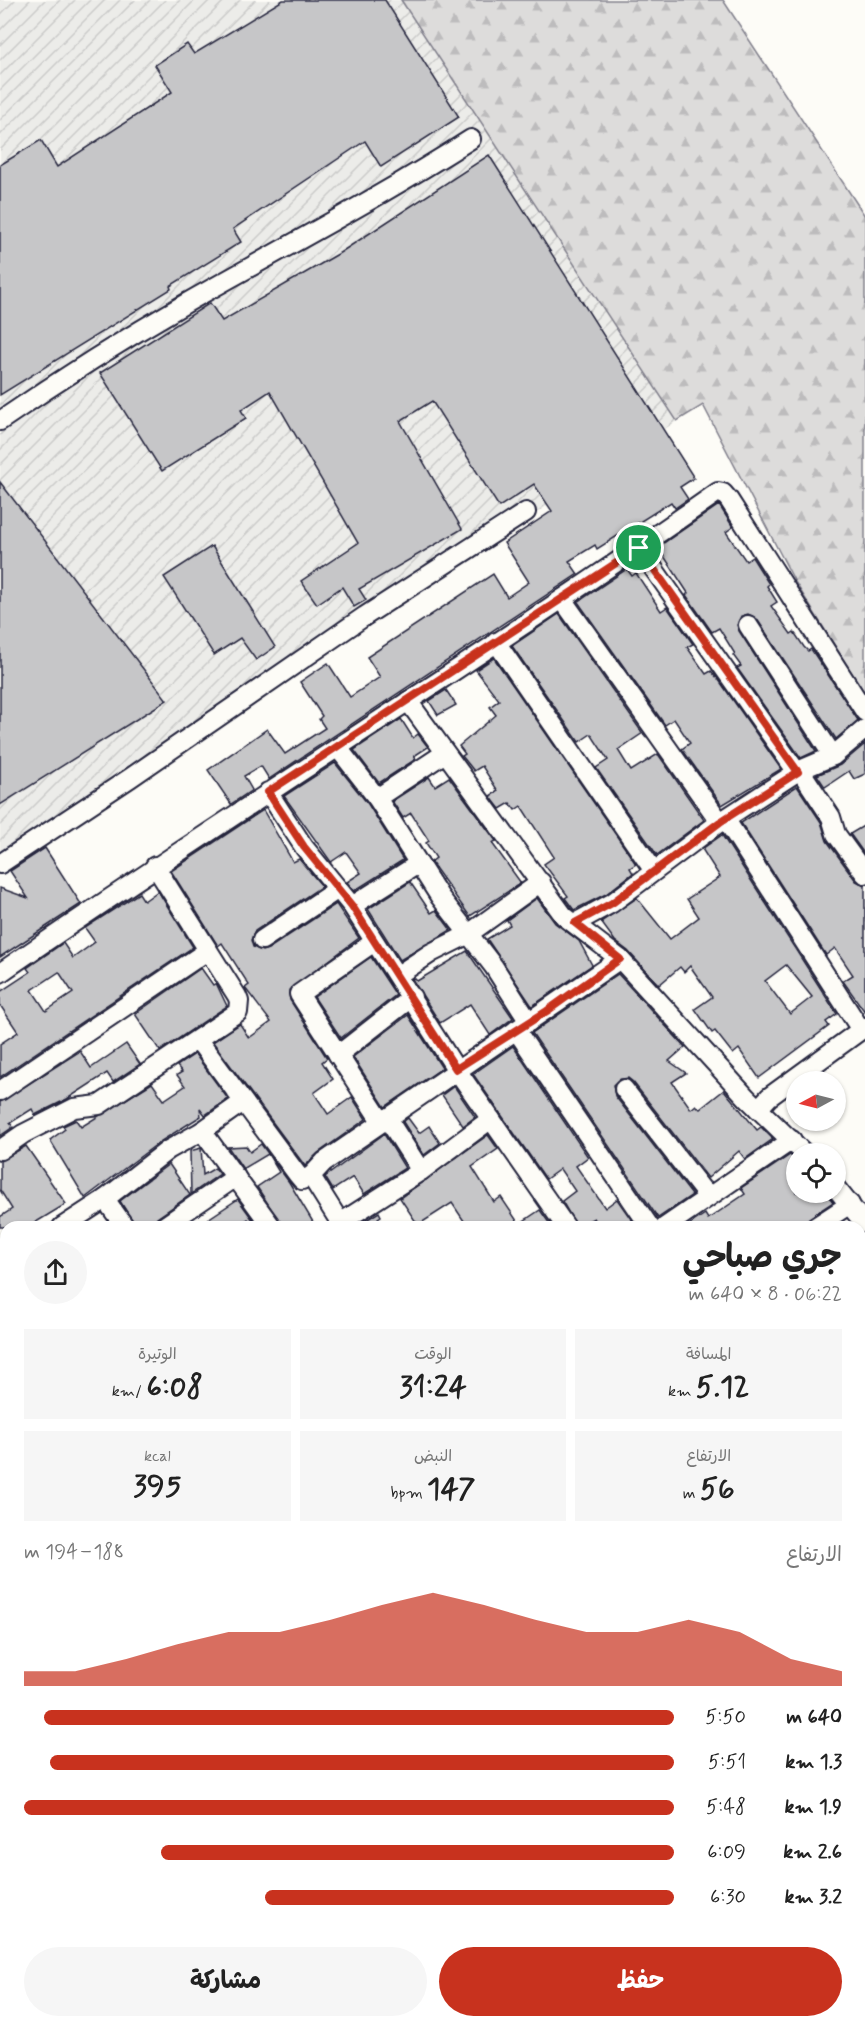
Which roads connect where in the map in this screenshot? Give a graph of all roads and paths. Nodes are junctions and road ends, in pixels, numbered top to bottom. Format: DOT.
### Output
graph roads {
  1 [pos="471,139"];
  2 [pos="0,421"];
  3 [pos="526,512"];
  4 [pos="639,548"];
  5 [pos="562,599"];
  6 [pos="748,625"];
  7 [pos="496,642"];
  8 [pos="408,701"];
  9 [pos="865,712"];
  10 [pos="865,729"];
  11 [pos="338,748"];
  12 [pos="445,753"];
  13 [pos="832,756"];
  14 [pos="799,771"];
  15 [pos="268,792"];
  16 [pos="377,798"];
  17 [pos="723,821"];
  18 [pos="0,864"];
  19 [pos="418,864"];
  20 [pos="155,866"];
  21 [pos="654,871"];
  22 [pos="865,874"];
  23 [pos="541,882"];
  24 [pos="338,889"];
  25 [pos="352,906"];
  26 [pos="575,923"];
  27 [pos="467,935"];
  28 [pos="262,940"];
  29 [pos="374,942"];
  30 [pos="207,951"];
  31 [pos="620,959"];
  32 [pos="0,973"];
  33 [pos="398,975"];
  34 [pos="412,998"];
  35 [pos="523,1026"];
  36 [pos="863,1029"];
  37 [pos="198,1040"];
  38 [pos="338,1055"];
  39 [pos="456,1069"];
  40 [pos="624,1089"];
  41 [pos="0,1091"];
  42 [pos="243,1102"];
  43 [pos="758,1109"];
  44 [pos="490,1119"];
  45 [pos="384,1120"];
  46 [pos="202,1131"];
  47 [pos="795,1143"];
  48 [pos="0,1150"];
  49 [pos="786,1154"];
  50 [pos="421,1171"];
  51 [pos="310,1176"];
  52 [pos="236,1178"];
  53 [pos="708,1197"];
  54 [pos="105,1199"];
  55 [pos="846,1199"];
  56 [pos="850,1204"];
  57 [pos="71,1221"];
  58 [pos="121,1221"];
  59 [pos="172,1221"];
  60 [pos="268,1221"];
  61 [pos="339,1221"];
  62 [pos="348,1221"];
  63 [pos="562,1221"];
  64 [pos="646,1221"];
  65 [pos="674,1221"];
  66 [pos="824,1221"];
  67 [pos="863,1221"];
  1 -- 2 [label="street"];
  3 -- 18 [label="street"];
  4 -- 5 [label="street"];
  4 -- 9 [label="street"];
  4 -- 14 [label="street"];
  5 -- 7 [label="street"];
  5 -- 17 [label="street"];
  6 -- 13 [label="street"];
  7 -- 8 [label="street"];
  7 -- 21 [label="street"];
  8 -- 11 [label="street"];
  8 -- 12 [label="street"];
  10 -- 13 [label="street"];
  11 -- 15 [label="street"];
  11 -- 16 [label="street"];
  12 -- 16 [label="street"];
  12 -- 23 [label="street"];
  13 -- 14 [label="street"];
  14 -- 17 [label="street"];
  14 -- 22 [label="street"];
  15 -- 20 [label="street"];
  15 -- 24 [label="street"];
  16 -- 19 [label="street"];
  17 -- 21 [label="street"];
  17 -- 36 [label="street"];
  19 -- 25 [label="street"];
  19 -- 27 [label="street"];
  20 -- 30 [label="street"];
  20 -- 32 [label="street"];
  21 -- 26 [label="street"];
  23 -- 26 [label="street"];
  23 -- 27 [label="street"];
  24 -- 25 [label="street"];
  24 -- 28 [label="street"];
  25 -- 29 [label="street"];
  26 -- 31 [label="street"];
  27 -- 33 [label="street"];
  27 -- 35 [label="street"];
  29 -- 33 [label="street"];
  29 -- 38 [label="street"];
  30 -- 37 [label="street"];
  30 -- 41 [label="street"];
  31 -- 35 [label="street"];
  31 -- 43 [label="street"];
  33 -- 34 [label="street"];
  34 -- 38 [label="street"];
  34 -- 39 [label="street"];
  35 -- 39 [label="street"];
  35 -- 64 [label="street"];
  36 -- 43 [label="street"];
  37 -- 42 [label="street"];
  37 -- 48 [label="street"];
  38 -- 45 [label="street"];
  39 -- 44 [label="street"];
  39 -- 45 [label="street"];
  40 -- 53 [label="street"];
  42 -- 46 [label="street"];
  42 -- 51 [label="street"];
  43 -- 47 [label="street"];
  44 -- 50 [label="street"];
  44 -- 63 [label="street"];
  45 -- 50 [label="street"];
  45 -- 51 [label="street"];
  46 -- 52 [label="street"];
  46 -- 54 [label="street"];
  49 -- 53 [label="street"];
  50 -- 62 [label="street"];
  51 -- 61 [label="street"];
  52 -- 59 [label="street"];
  52 -- 60 [label="street"];
  53 -- 65 [label="street"];
  54 -- 57 [label="street"];
  54 -- 58 [label="street"];
  55 -- 56 [label="street"];
  56 -- 66 [label="street"];
  56 -- 67 [label="street"];
}
